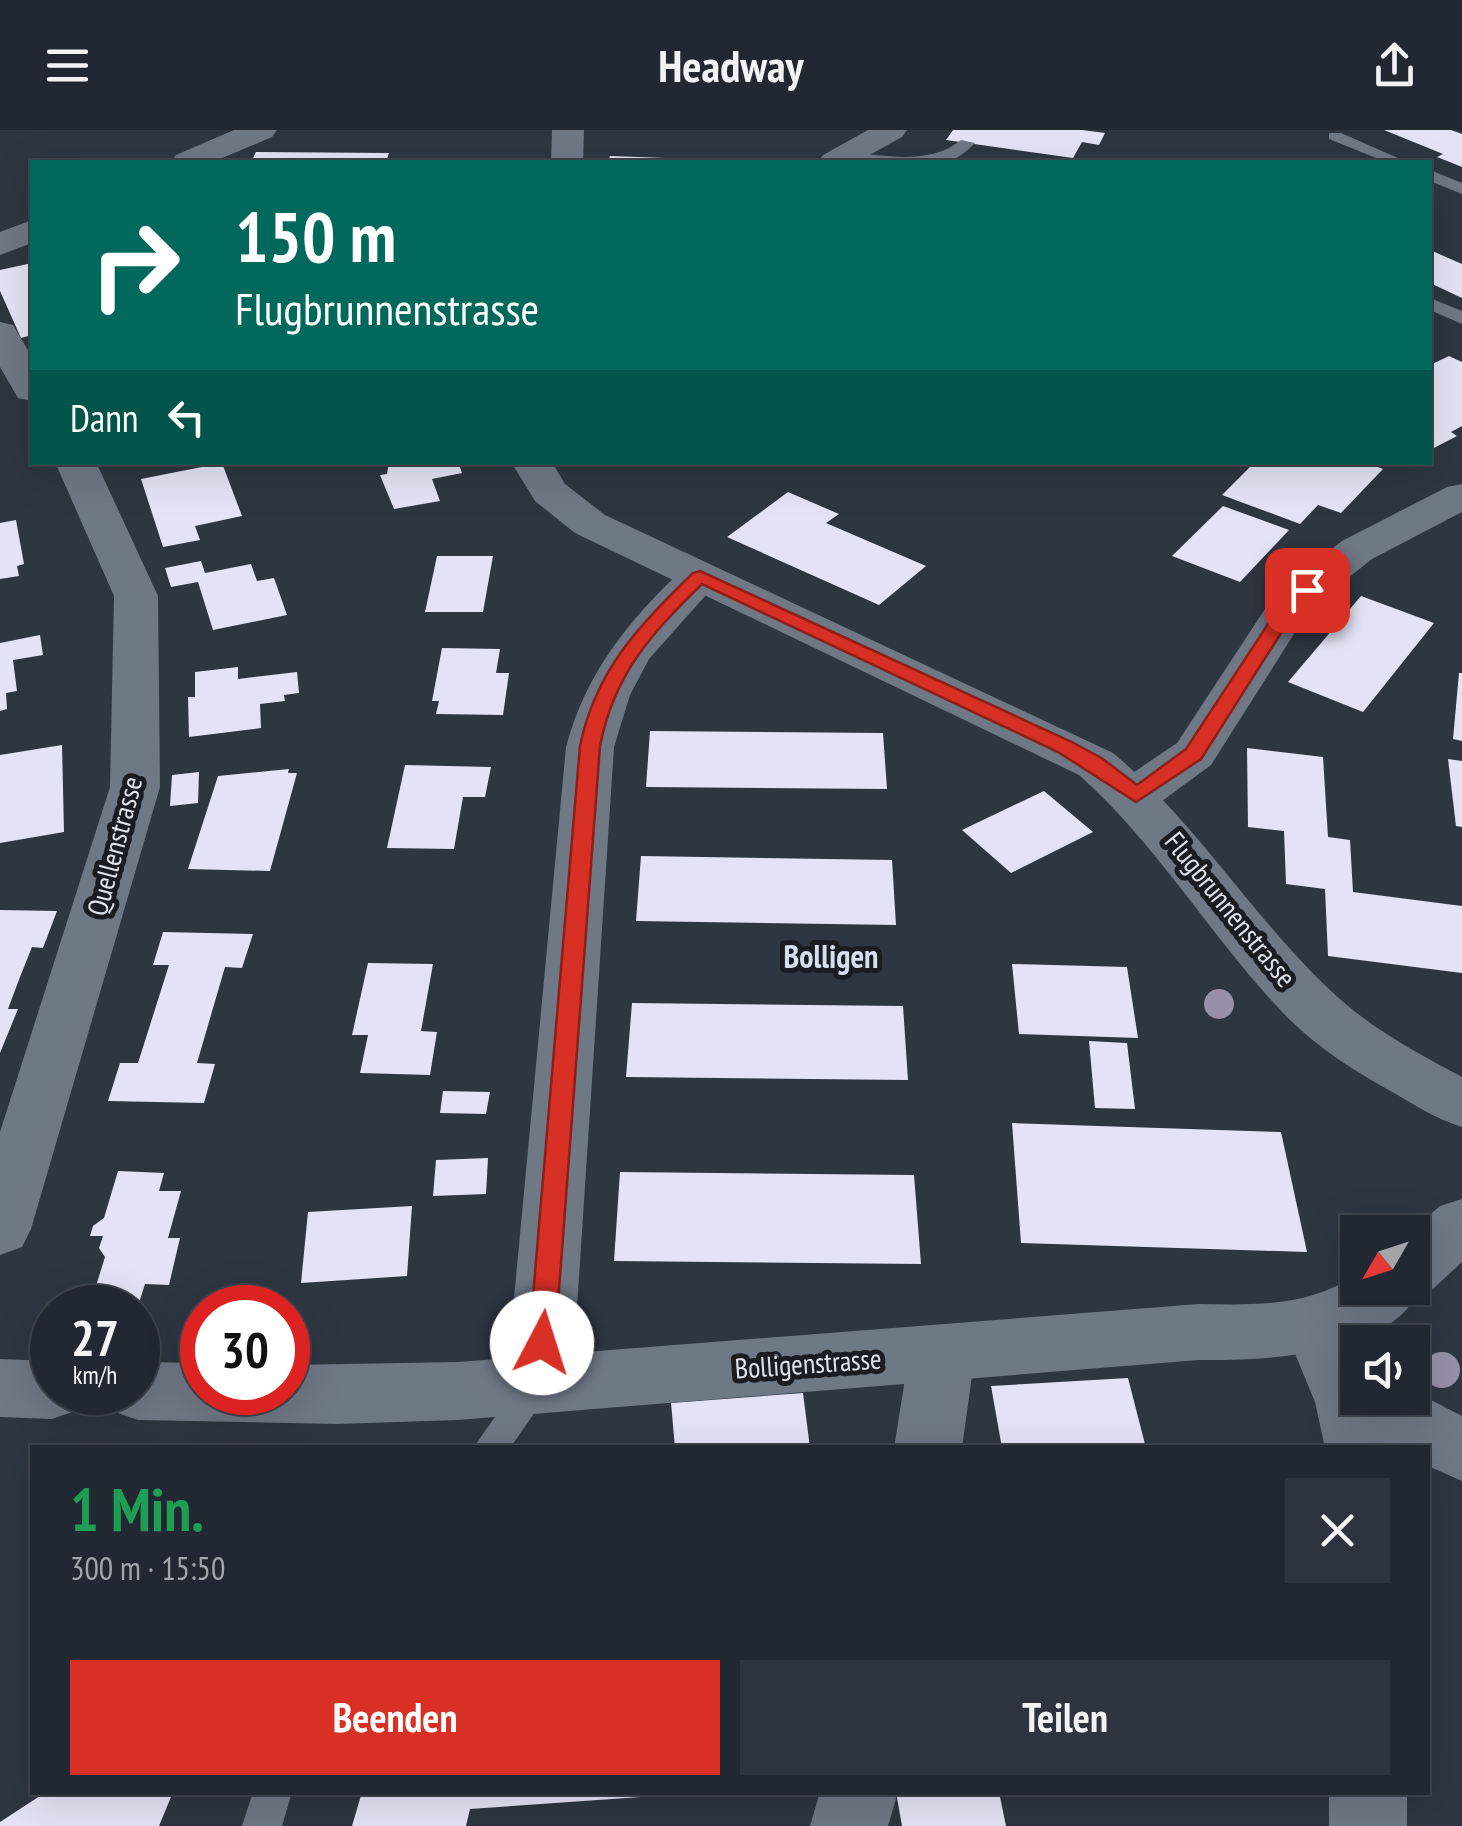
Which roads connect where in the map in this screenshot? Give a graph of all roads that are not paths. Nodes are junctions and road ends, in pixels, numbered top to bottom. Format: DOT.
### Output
graph roads {
  1 [pos="260,130"];
  2 [pos="568,130"];
  3 [pos="891,130"];
  4 [pos="1335,136"];
  5 [pos="968,143"];
  6 [pos="192,160"];
  7 [pos="567,160"];
  8 [pos="840,160"];
  9 [pos="1394,160"];
  10 [pos="1432,177"];
  11 [pos="1462,189"];
  12 [pos="30,231"];
  13 [pos="0,245"];
  14 [pos="1432,304"];
  15 [pos="1462,318"];
  16 [pos="0,333"];
  17 [pos="30,410"];
  18 [pos="76,465"];
  19 [pos="534,465"];
  20 [pos="1462,496"];
  21 [pos="700,576"];
  22 [pos="1136,795"];
  23 [pos="1462,1104"];
  24 [pos="1462,1224"];
  25 [pos="0,1229"];
  26 [pos="1430,1253"];
  27 [pos="1361,1305"];
  28 [pos="1337,1349"];
  29 [pos="942,1354"];
  30 [pos="539,1383"];
  31 [pos="0,1388"];
  32 [pos="30,1389"];
  33 [pos="310,1395"];
  34 [pos="1400,1415"];
  35 [pos="492,1445"];
  36 [pos="928,1445"];
  37 [pos="1359,1445"];
  38 [pos="1462,1450"];
  39 [pos="273,1795"];
  40 [pos="858,1795"];
  41 [pos="1368,1795"];
  42 [pos="262,1826"];
  43 [pos="849,1826"];
  44 [pos="1368,1826"];
  1 -- 6 [label="street"];
  2 -- 7 [label="street"];
  3 -- 8 [label="street"];
  4 -- 9 [label="lane"];
  5 -- 8 [label="lane"];
  10 -- 11 [label="lane"];
  12 -- 13 [label="street"];
  14 -- 15 [label="lane"];
  16 -- 17 [label="street"];
  18 -- 25 [label="street, Quellenstrasse"];
  19 -- 21 [label="street, Flugbrunnenstrasse"];
  20 -- 22 [label="street"];
  21 -- 22 [label="street, Flugbrunnenstrasse"];
  21 -- 30 [label="street"];
  22 -- 23 [label="street, Flugbrunnenstrasse"];
  24 -- 26 [label="street"];
  27 -- 28 [label="street, Bolligenstrasse"];
  28 -- 29 [label="street, Bolligenstrasse"];
  28 -- 37 [label="street"];
  29 -- 30 [label="street, Bolligenstrasse"];
  29 -- 36 [label="street"];
  30 -- 33 [label="street, Bolligenstrasse"];
  30 -- 35 [label="lane"];
  31 -- 32 [label="street"];
  34 -- 38 [label="street"];
  39 -- 42 [label="lane"];
  40 -- 43 [label="street"];
  41 -- 44 [label="street"];
}
